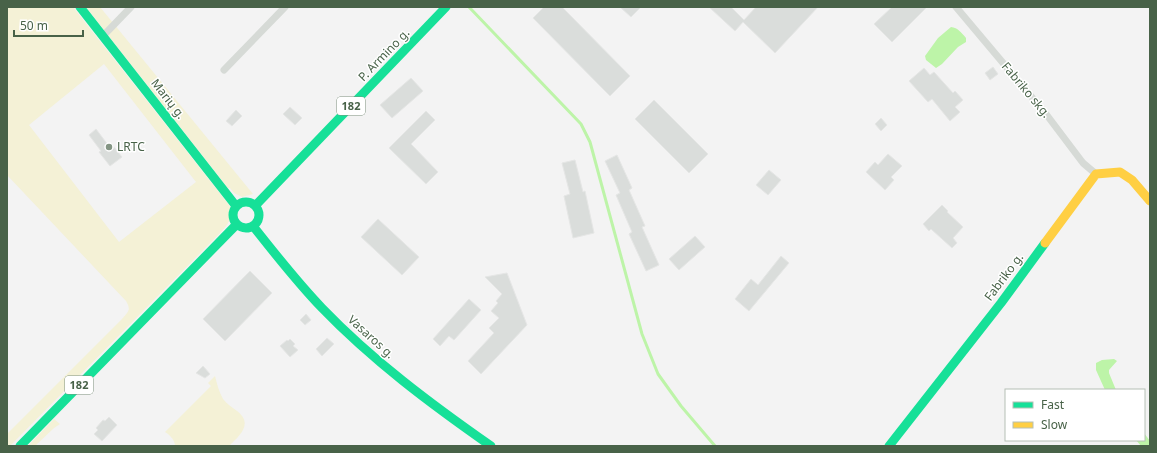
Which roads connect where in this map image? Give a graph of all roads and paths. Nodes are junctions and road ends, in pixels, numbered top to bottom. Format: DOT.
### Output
graph roads {
  1 [pos="80,7"];
  2 [pos="131,7"];
  3 [pos="285,7"];
  4 [pos="446,7"];
  5 [pos="956,7"];
  6 [pos="103,36"];
  7 [pos="224,70"];
  8 [pos="1096,174"];
  9 [pos="1150,201"];
  10 [pos="236,206"];
  11 [pos="256,206"];
  12 [pos="237,224"];
  13 [pos="253,226"];
  14 [pos="20,446"];
  15 [pos="491,446"];
  16 [pos="889,446"];
  1 -- 6 [label="street, Marių g."];
  2 -- 6 [label="street"];
  3 -- 7 [label="street"];
  4 -- 11 [label="street, P. Armino g. / 182"];
  5 -- 8 [label="street, Fabriko skg."];
  6 -- 10 [label="street, Marių g."];
  8 -- 9 [label="street"];
  8 -- 16 [label="street, Fabriko g."];
  10 -- 11 [label="street"];
  10 -- 12 [label="street"];
  11 -- 13 [label="street"];
  12 -- 13 [label="street"];
  12 -- 14 [label="street, 182"];
  13 -- 15 [label="street, Vasaros g."];
}
